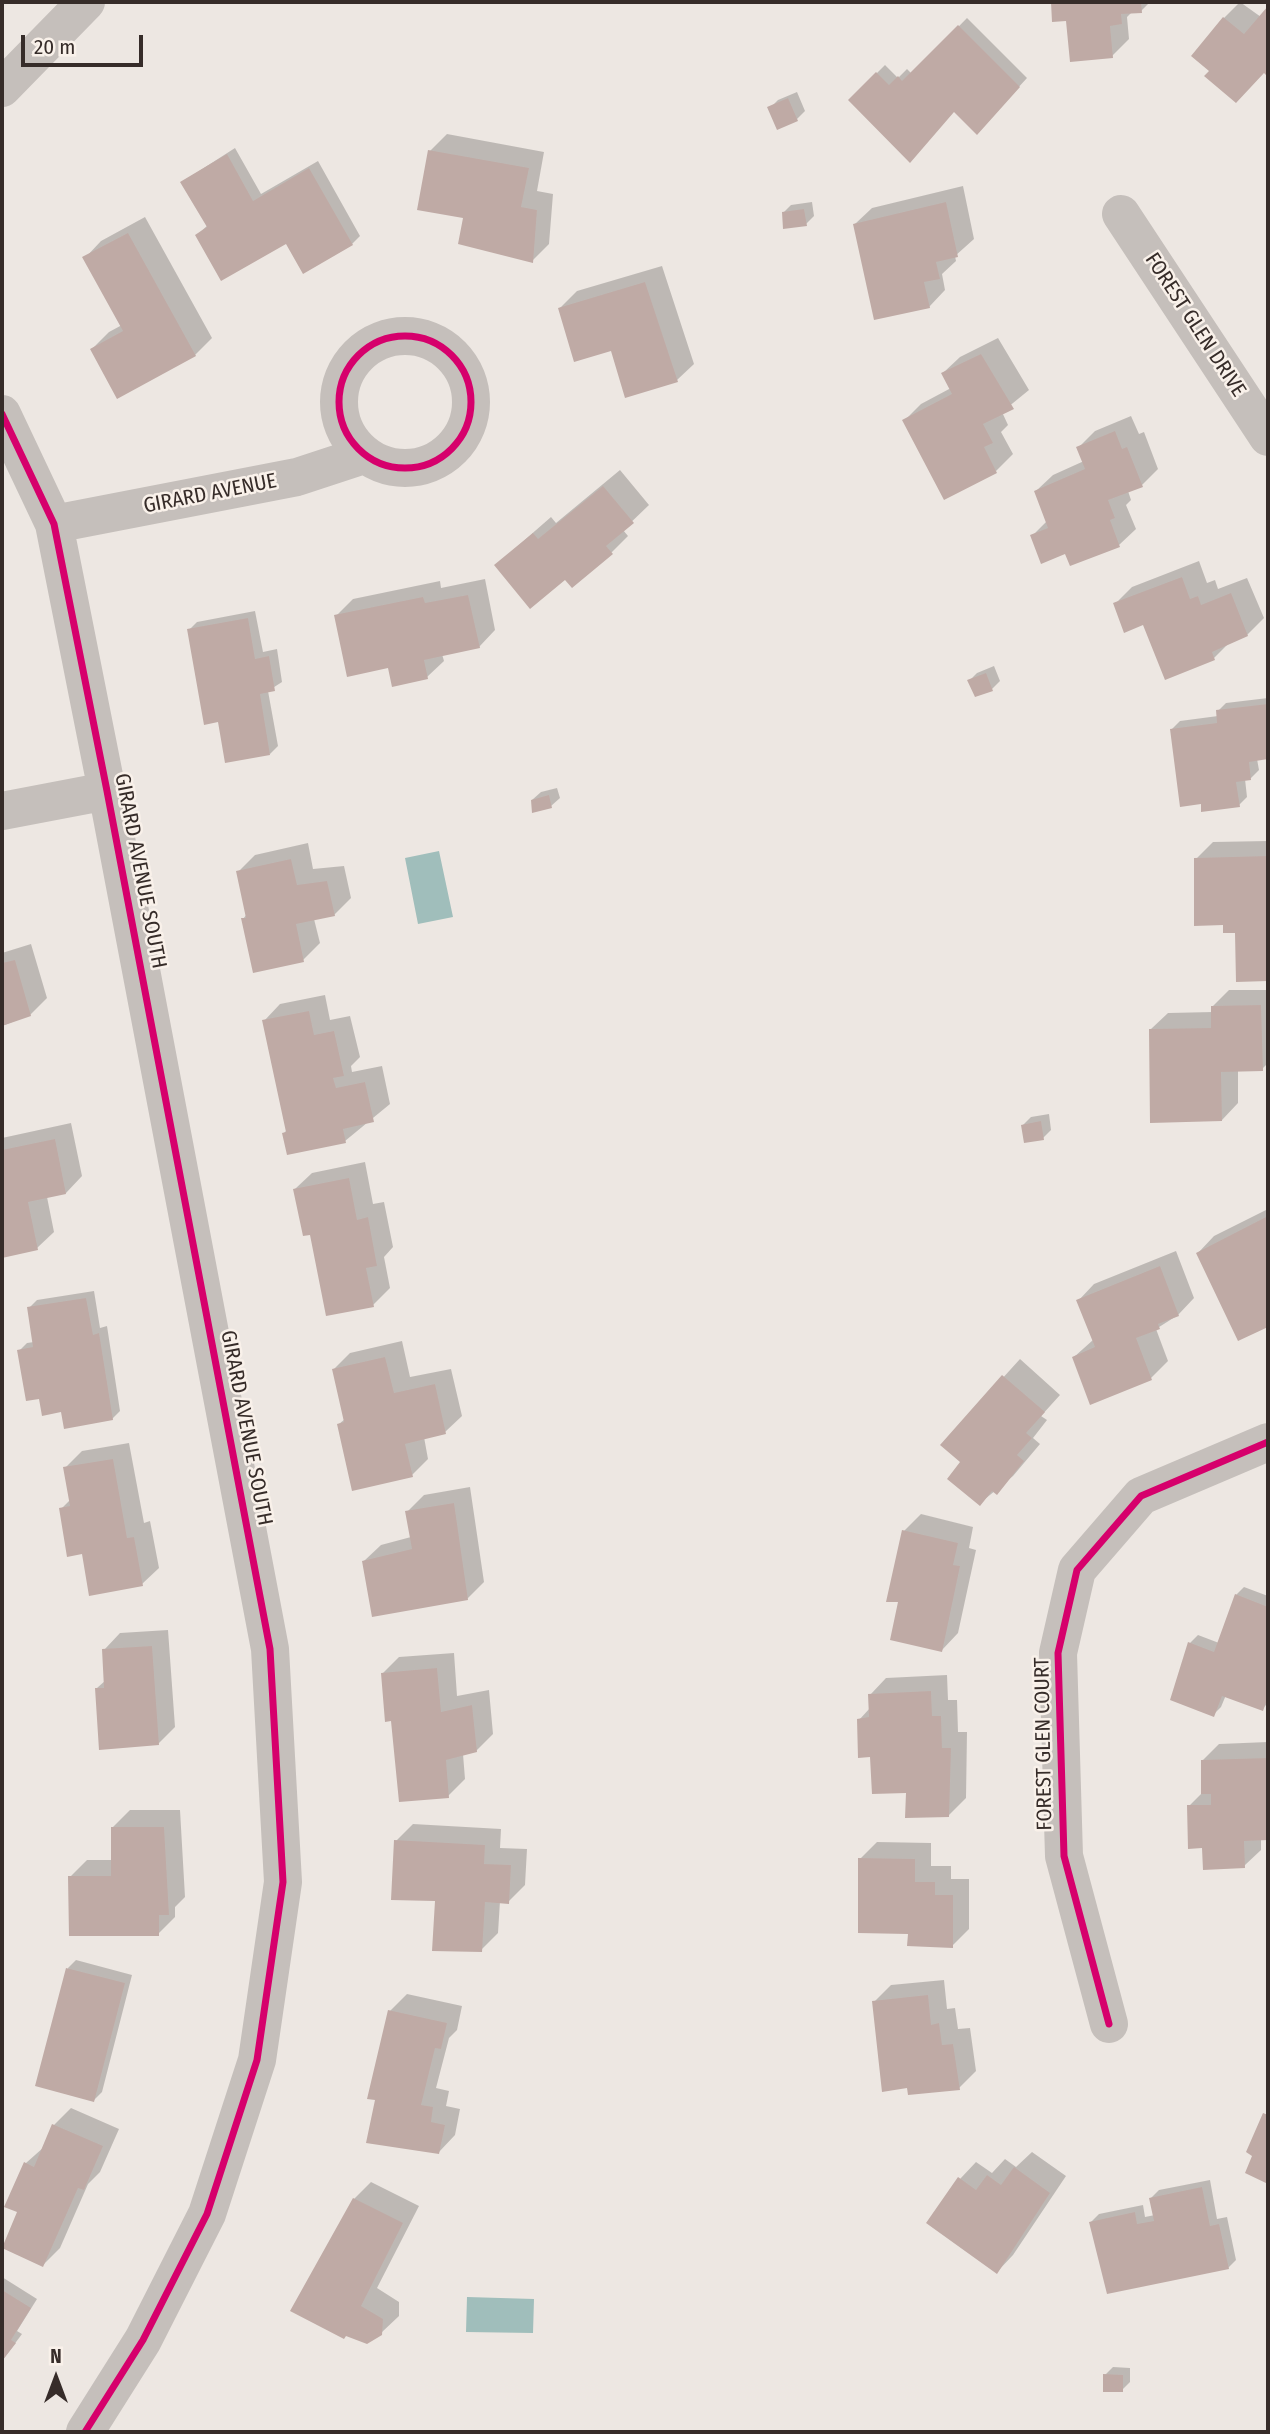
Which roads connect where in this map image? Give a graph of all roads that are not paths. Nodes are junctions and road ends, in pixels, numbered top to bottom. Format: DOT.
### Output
graph roads {
  1 [pos="86,2"];
  2 [pos="2,88"];
  3 [pos="1121,214"];
  4 [pos="2,414"];
  5 [pos="1268,436"];
  6 [pos="364,455"];
  7 [pos="54,524"];
  8 [pos="107,792"];
  9 [pos="2,811"];
  10 [pos="1268,1442"];
  11 [pos="1109,2024"];
  12 [pos="85,2432"];
  1 -- 2 [label="street"];
  3 -- 5 [label="street, FOREST GLEN DRIVE"];
  4 -- 7 [label="street, GIRARD AVENUE SOUTH"];
  6 -- 7 [label="street, GIRARD AVENUE"];
  7 -- 8 [label="street, GIRARD AVENUE SOUTH"];
  8 -- 9 [label="street, GIRARD AVENUE SOUTH"];
  8 -- 12 [label="street, GIRARD AVENUE SOUTH"];
  10 -- 11 [label="street, FOREST GLEN COURT"];
}
